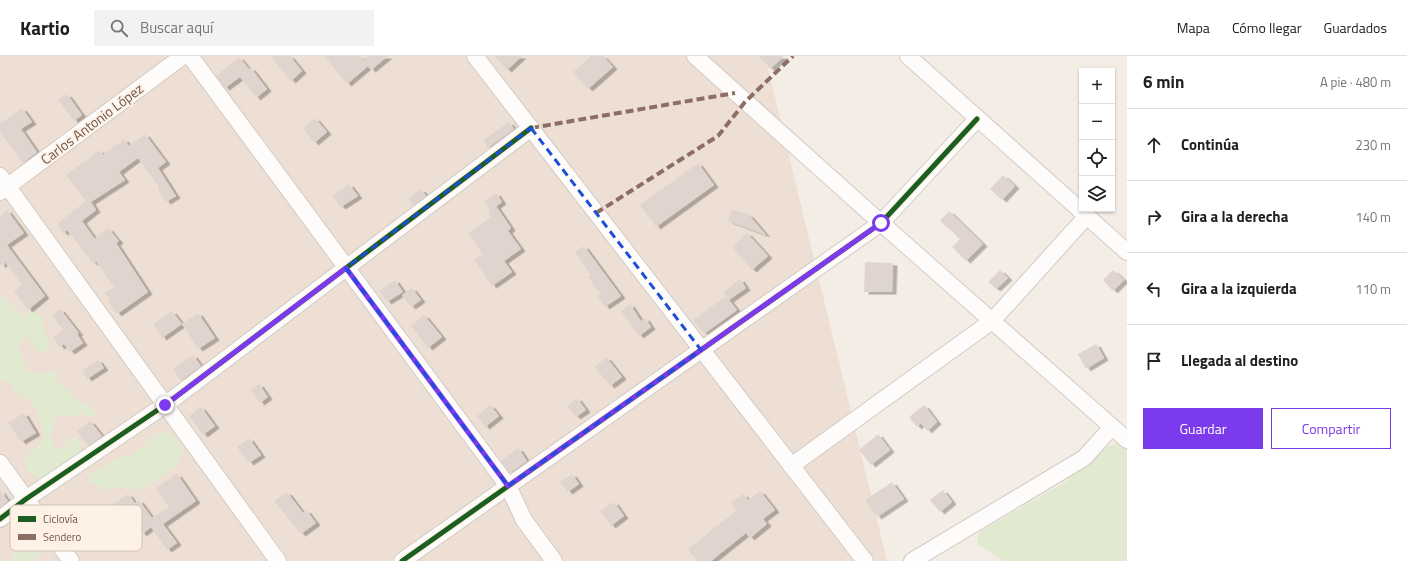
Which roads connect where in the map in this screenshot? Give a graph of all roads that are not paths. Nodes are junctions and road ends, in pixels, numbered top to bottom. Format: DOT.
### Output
graph roads {
  1 [pos="183,56"];
  2 [pos="190,56"];
  3 [pos="476,56"];
  4 [pos="695,56"];
  5 [pos="908,56"];
  6 [pos="977,118"];
  7 [pos="531,128"];
  8 [pos="2,185"];
  9 [pos="1087,216"];
  10 [pos="881,223"];
  11 [pos="1127,252"];
  12 [pos="346,268"];
  13 [pos="992,321"];
  14 [pos="701,350"];
  15 [pos="165,405"];
  16 [pos="1112,427"];
  17 [pos="1127,440"];
  18 [pos="0,463"];
  19 [pos="791,466"];
  20 [pos="508,486"];
  21 [pos="26,499"];
  22 [pos="18,505"];
  23 [pos="30,505"];
  24 [pos="10,511"];
  25 [pos="0,519"];
  26 [pos="64,551"];
  27 [pos="71,561"];
  28 [pos="278,561"];
  29 [pos="402,561"];
  30 [pos="554,561"];
  31 [pos="865,561"];
  32 [pos="912,561"];
  1 -- 8 [label="street, Carlos Antonio López"];
  2 -- 12 [label="street"];
  3 -- 7 [label="street"];
  4 -- 10 [label="street"];
  5 -- 6 [label="street"];
  6 -- 9 [label="street"];
  6 -- 10 [label="street"];
  7 -- 12 [label="street"];
  7 -- 14 [label="street"];
  8 -- 15 [label="street"];
  9 -- 11 [label="street"];
  9 -- 13 [label="street"];
  10 -- 13 [label="street"];
  10 -- 14 [label="street"];
  12 -- 15 [label="street"];
  12 -- 20 [label="street"];
  13 -- 16 [label="street"];
  13 -- 19 [label="street"];
  14 -- 19 [label="street"];
  14 -- 20 [label="street"];
  15 -- 21 [label="street"];
  15 -- 28 [label="street"];
  16 -- 17 [label="street"];
  16 -- 32 [label="street"];
  18 -- 21 [label="street"];
  19 -- 31 [label="street"];
  20 -- 29 [label="street"];
  20 -- 30 [label="street"];
  21 -- 22 [label="street"];
  21 -- 23 [label="street"];
  24 -- 25 [label="street"];
  26 -- 27 [label="street"];
}
